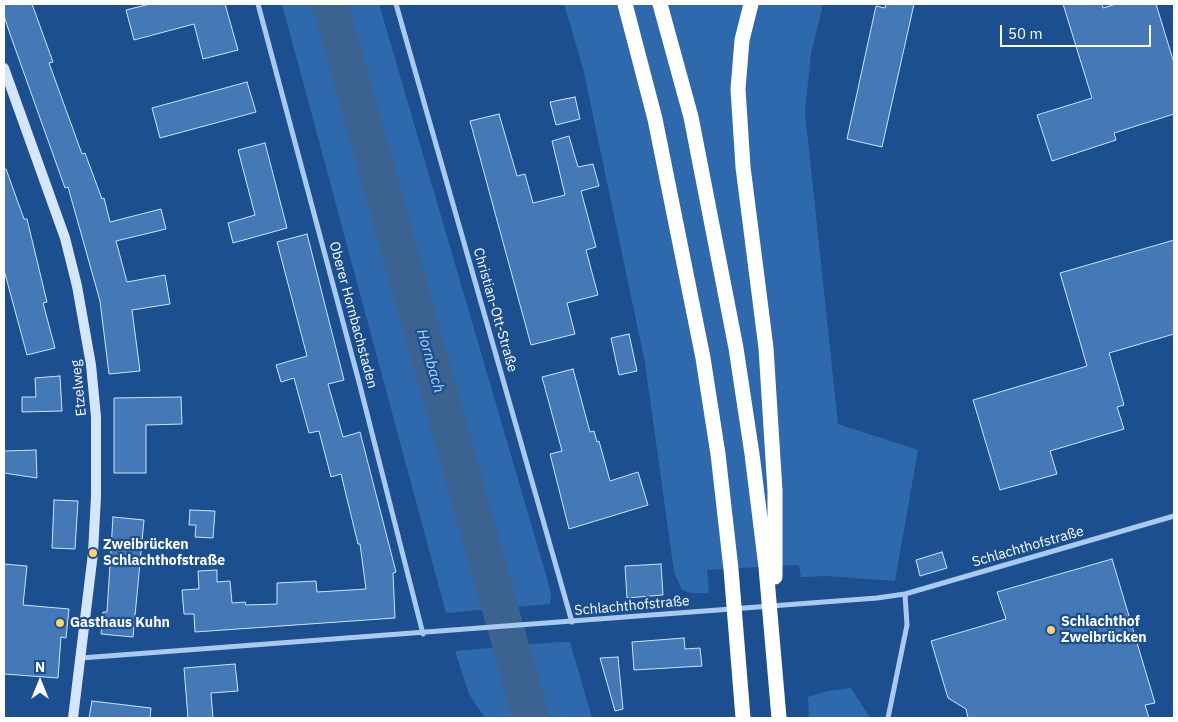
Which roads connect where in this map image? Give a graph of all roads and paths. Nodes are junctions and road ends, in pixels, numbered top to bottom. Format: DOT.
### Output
graph roads {
  1 [pos="258,4"];
  2 [pos="396,4"];
  3 [pos="625,4"];
  4 [pos="660,4"];
  5 [pos="752,4"];
  6 [pos="4,68"];
  7 [pos="1174,516"];
  8 [pos="771,566"];
  9 [pos="905,594"];
  10 [pos="572,622"];
  11 [pos="423,634"];
  12 [pos="81,658"];
  13 [pos="73,718"];
  14 [pos="743,718"];
  15 [pos="779,718"];
  16 [pos="888,718"];
  1 -- 11 [label="street, Oberer Hornbachstaden"];
  2 -- 10 [label="street, Christian-Ott-Straße"];
  3 -- 14 [label="highway"];
  4 -- 8 [label="highway"];
  5 -- 8 [label="highway"];
  6 -- 12 [label="street, Etzelweg"];
  7 -- 9 [label="street, Schlachthofstraße"];
  8 -- 15 [label="highway"];
  9 -- 10 [label="street, Schlachthofstraße"];
  9 -- 16 [label="street"];
  10 -- 11 [label="street, Schlachthofstraße"];
  11 -- 12 [label="street, Schlachthofstraße"];
  12 -- 13 [label="street, Etzelweg"];
}
